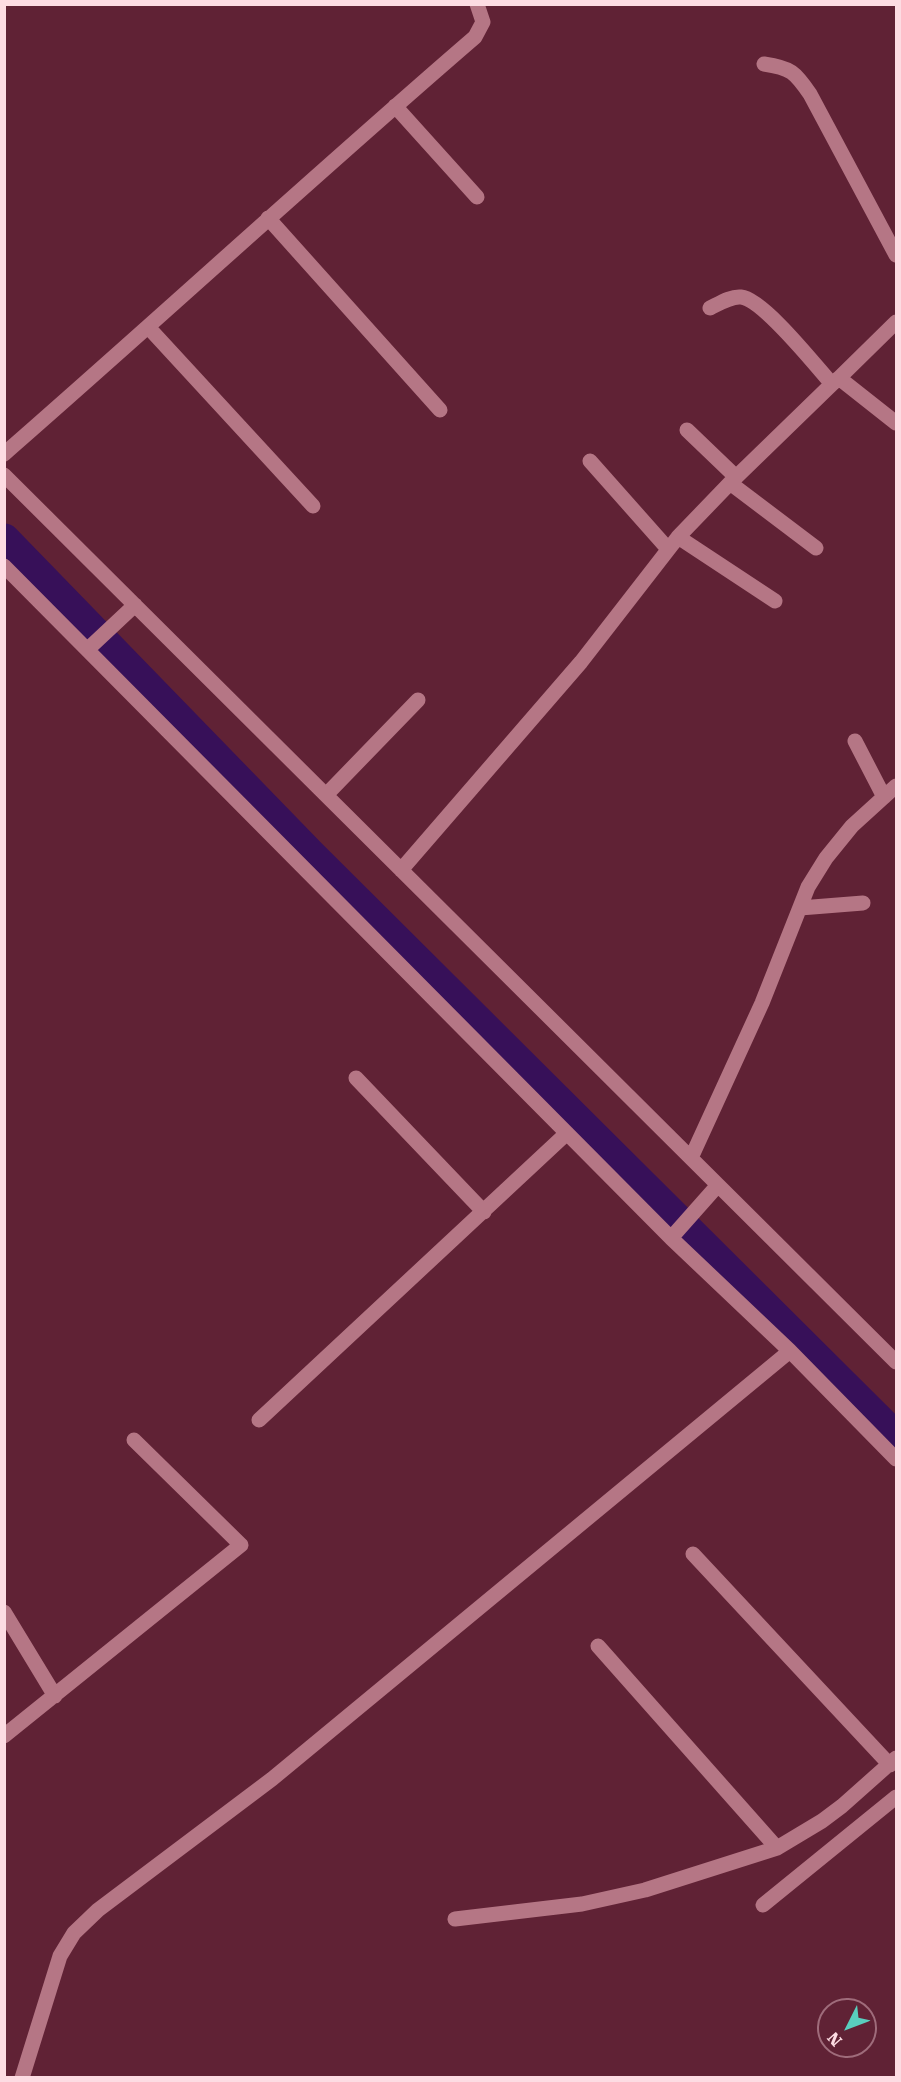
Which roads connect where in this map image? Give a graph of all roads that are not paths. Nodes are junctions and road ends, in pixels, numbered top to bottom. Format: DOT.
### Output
graph roads {
  1 [pos="477,4"];
  2 [pos="764,64"];
  3 [pos="395,106"];
  4 [pos="477,197"];
  5 [pos="268,218"];
  6 [pos="897,255"];
  7 [pos="710,308"];
  8 [pos="897,322"];
  9 [pos="149,328"];
  10 [pos="835,381"];
  11 [pos="440,410"];
  12 [pos="897,423"];
  13 [pos="687,430"];
  14 [pos="4,454"];
  15 [pos="590,461"];
  16 [pos="4,475"];
  17 [pos="733,480"];
  18 [pos="313,506"];
  19 [pos="673,543"];
  20 [pos="816,548"];
  21 [pos="4,566"];
  22 [pos="776,601"];
  23 [pos="135,605"];
  24 [pos="90,647"];
  25 [pos="418,700"];
  26 [pos="855,741"];
  27 [pos="897,786"];
  28 [pos="326,795"];
  29 [pos="884,796"];
  30 [pos="401,870"];
  31 [pos="863,903"];
  32 [pos="800,908"];
  33 [pos="356,1078"];
  34 [pos="567,1133"];
  35 [pos="691,1158"];
  36 [pos="718,1185"];
  37 [pos="484,1212"];
  38 [pos="675,1233"];
  39 [pos="790,1351"];
  40 [pos="897,1362"];
  41 [pos="259,1420"];
  42 [pos="134,1440"];
  43 [pos="897,1459"];
  44 [pos="693,1554"];
  45 [pos="4,1612"];
  46 [pos="598,1646"];
  47 [pos="55,1696"];
  48 [pos="4,1736"];
  49 [pos="893,1762"];
  50 [pos="897,1797"];
  51 [pos="777,1848"];
  52 [pos="763,1905"];
  53 [pos="456,1919"];
  54 [pos="22,2078"];
  1 -- 3 [label="street"];
  2 -- 6 [label="street"];
  3 -- 4 [label="street"];
  3 -- 5 [label="street"];
  5 -- 9 [label="street"];
  5 -- 11 [label="street"];
  7 -- 10 [label="street"];
  8 -- 10 [label="street"];
  9 -- 14 [label="street"];
  9 -- 18 [label="street"];
  10 -- 12 [label="street"];
  10 -- 17 [label="street"];
  13 -- 17 [label="street"];
  15 -- 19 [label="street"];
  16 -- 23 [label="street"];
  17 -- 19 [label="street"];
  17 -- 20 [label="street"];
  19 -- 22 [label="street"];
  19 -- 30 [label="street"];
  21 -- 24 [label="street"];
  23 -- 24 [label="street"];
  23 -- 28 [label="street"];
  24 -- 34 [label="street"];
  25 -- 28 [label="street"];
  26 -- 29 [label="street"];
  27 -- 29 [label="street"];
  28 -- 30 [label="street"];
  29 -- 32 [label="street"];
  30 -- 35 [label="street"];
  31 -- 32 [label="street"];
  32 -- 35 [label="street"];
  33 -- 37 [label="street"];
  34 -- 37 [label="street"];
  34 -- 38 [label="street"];
  35 -- 36 [label="street"];
  36 -- 38 [label="street"];
  36 -- 40 [label="street"];
  37 -- 41 [label="street"];
  38 -- 39 [label="street"];
  39 -- 43 [label="street"];
  39 -- 54 [label="street"];
  42 -- 47 [label="street"];
  44 -- 49 [label="street"];
  45 -- 47 [label="street"];
  46 -- 51 [label="street"];
  47 -- 48 [label="street"];
  49 -- 51 [label="street"];
  50 -- 52 [label="street"];
  51 -- 53 [label="street"];
}
